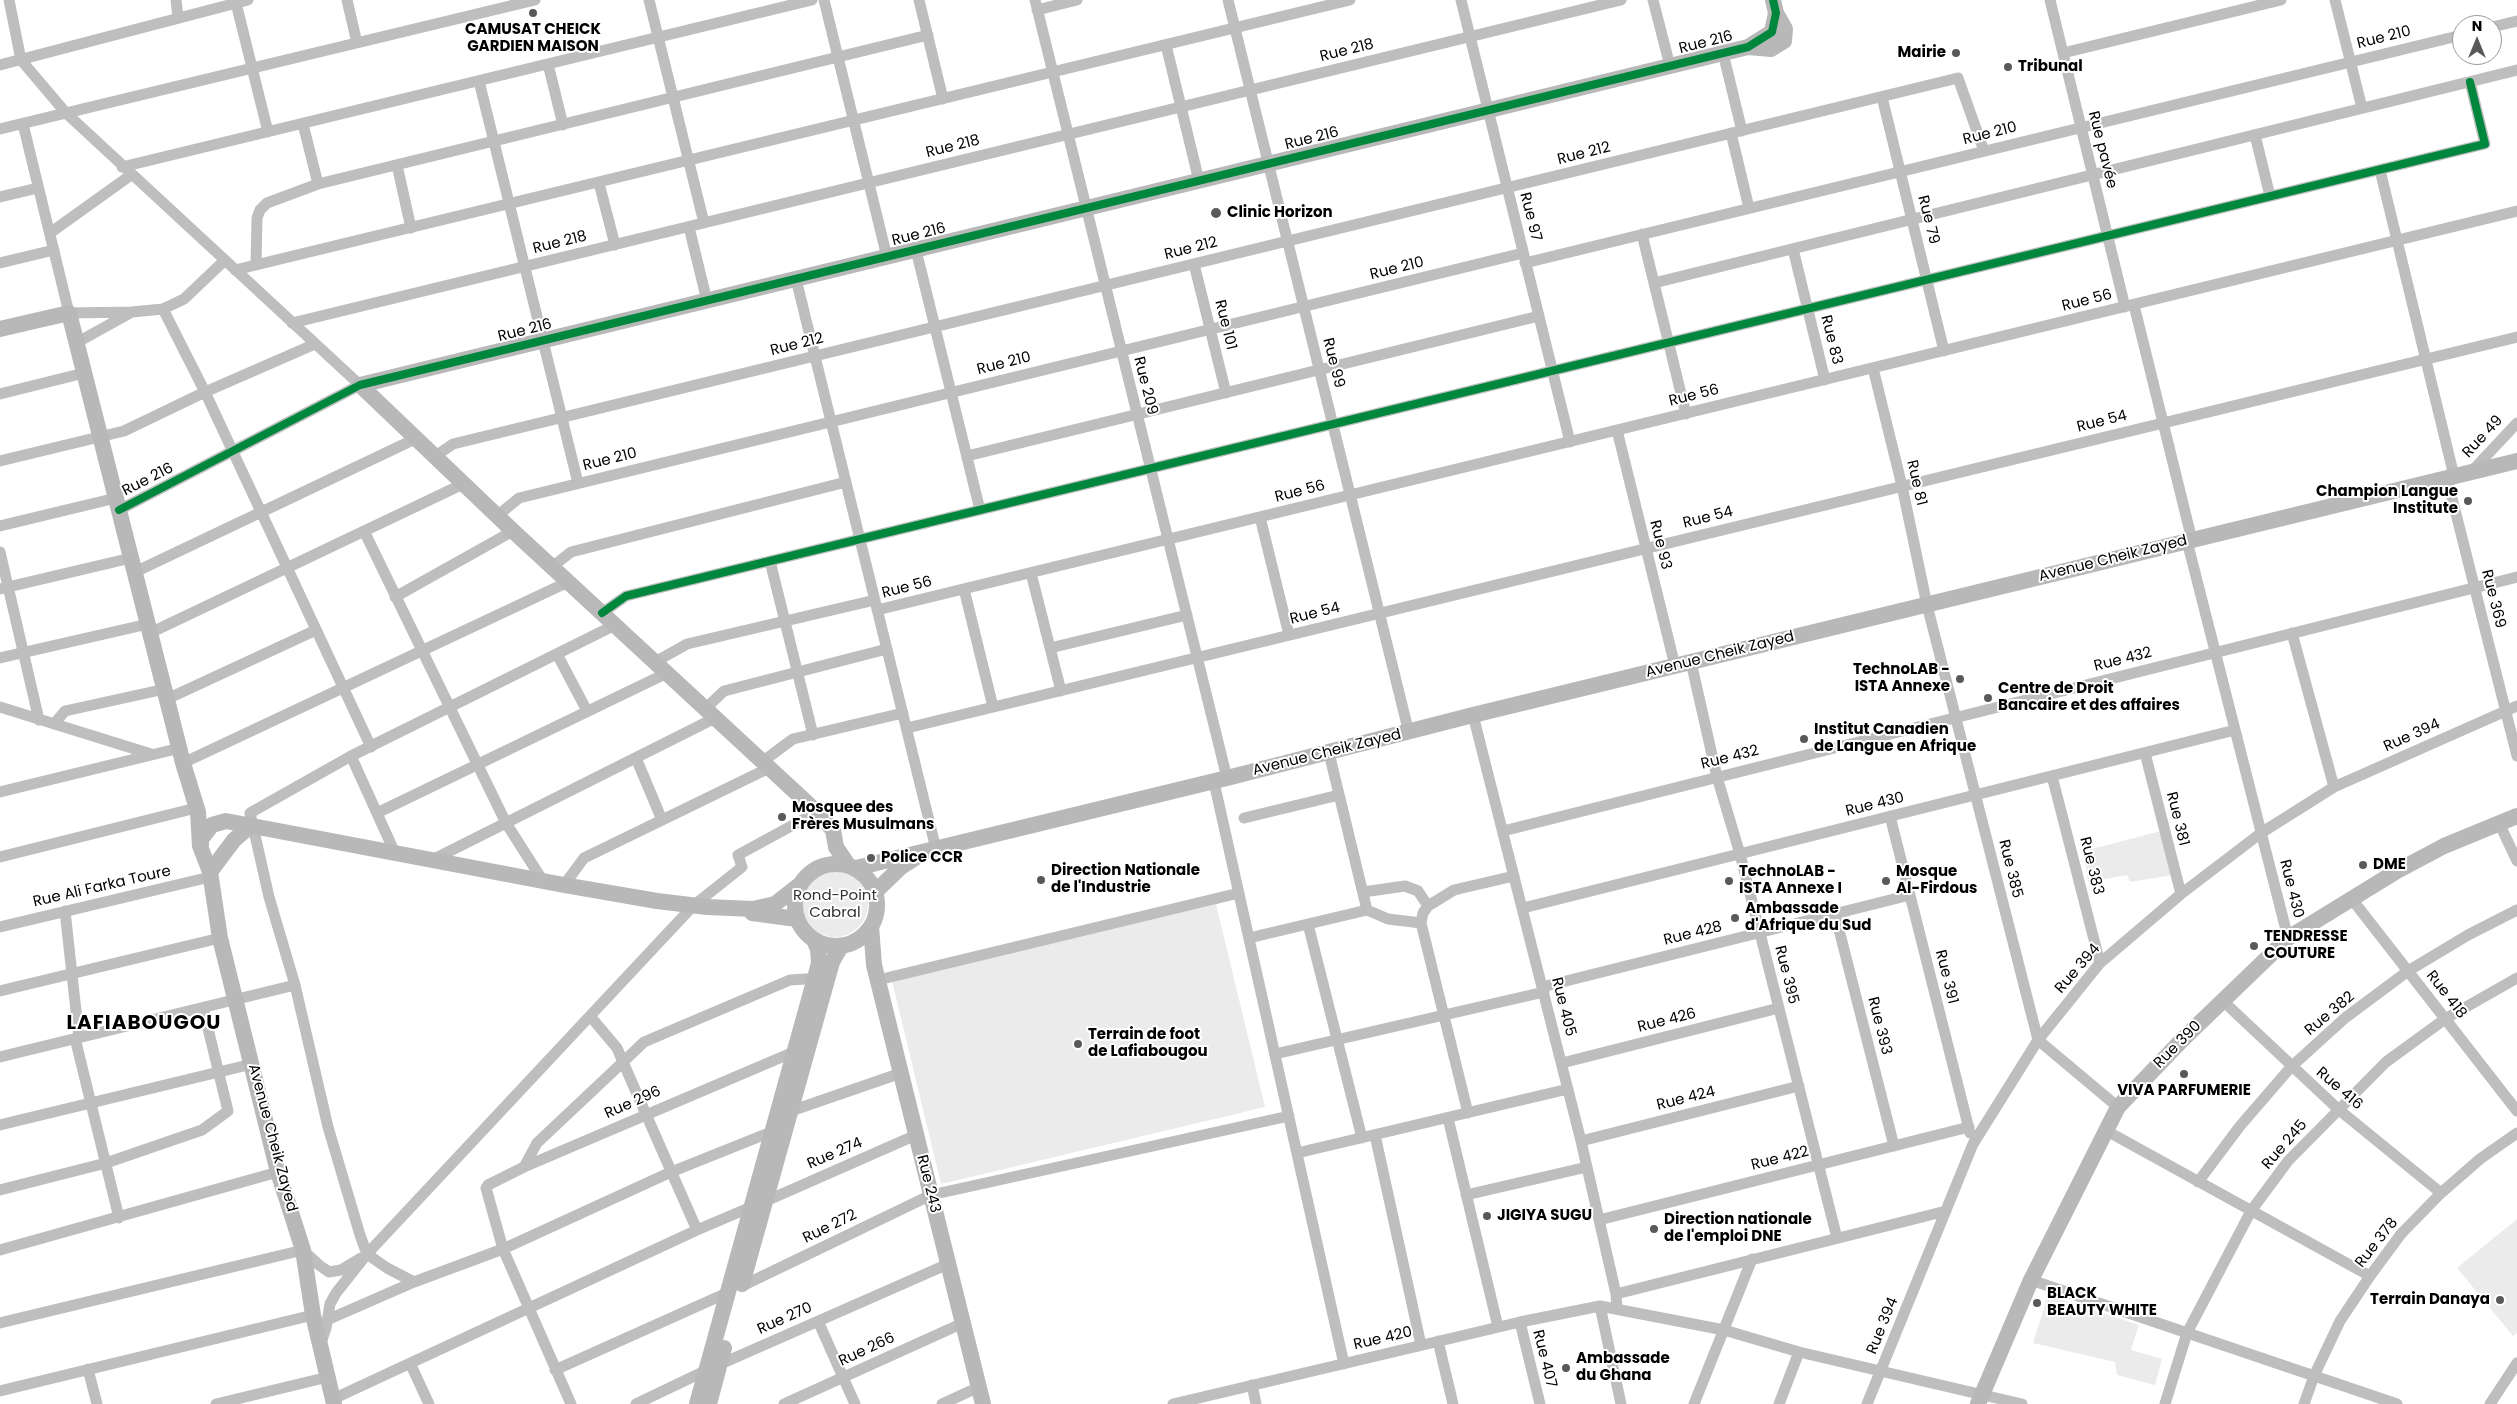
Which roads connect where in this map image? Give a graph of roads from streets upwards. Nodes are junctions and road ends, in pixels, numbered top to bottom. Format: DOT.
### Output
graph roads {
  1 [pos="9,0"];
  2 [pos="176,0"];
  3 [pos="347,0"];
  4 [pos="534,0"];
  5 [pos="649,0"];
  6 [pos="812,0"];
  7 [pos="824,0"];
  8 [pos="919,0"];
  9 [pos="1077,0"];
  10 [pos="1228,0"];
  11 [pos="1350,0"];
  12 [pos="1461,0"];
  13 [pos="1621,0"];
  14 [pos="1653,0"];
  15 [pos="2050,0"];
  16 [pos="2281,0"];
  17 [pos="2335,0"];
  18 [pos="242,1"];
  19 [pos="500,4"];
  20 [pos="1036,5"];
  21 [pos="1774,6"];
  22 [pos="178,17"];
  23 [pos="2517,21"];
  24 [pos="2502,25"];
  25 [pos="1235,28"];
  26 [pos="928,35"];
  27 [pos="658,37"];
  28 [pos="1470,37"];
  29 [pos="2452,37"];
  30 [pos="357,43"];
  31 [pos="1166,45"];
  32 [pos="1723,53"];
  33 [pos="2063,53"];
  34 [pos="838,57"];
  35 [pos="21,60"];
  36 [pos="2351,62"];
  37 [pos="548,64"];
  38 [pos="0,65"];
  39 [pos="1670,66"];
  40 [pos="252,68"];
  41 [pos="2517,70"];
  42 [pos="1053,72"];
  43 [pos="479,81"];
  44 [pos="2470,82"];
  45 [pos="1250,90"];
  46 [pos="673,97"];
  47 [pos="1882,97"];
  48 [pos="944,99"];
  49 [pos="1181,107"];
  50 [pos="2362,108"];
  51 [pos="1488,110"];
  52 [pos="66,113"];
  53 [pos="853,121"];
  54 [pos="23,124"];
  55 [pos="302,124"];
  56 [pos="563,124"];
  57 [pos="2081,127"];
  58 [pos="0,129"];
  59 [pos="1742,131"];
  60 [pos="268,132"];
  61 [pos="1730,134"];
  62 [pos="2255,134"];
  63 [pos="1068,135"];
  64 [pos="494,142"];
  65 [pos="1984,151"];
  66 [pos="689,161"];
  67 [pos="1268,164"];
  68 [pos="397,165"];
  69 [pos="122,167"];
  70 [pos="2380,170"];
  71 [pos="1900,171"];
  72 [pos="131,175"];
  73 [pos="2093,175"];
  74 [pos="1200,181"];
  75 [pos="599,183"];
  76 [pos="869,183"];
  77 [pos="318,184"];
  78 [pos="38,188"];
  79 [pos="1507,188"];
  80 [pos="2270,196"];
  81 [pos="0,197"];
  82 [pos="509,205"];
  83 [pos="1086,208"];
  84 [pos="1749,208"];
  85 [pos="2517,212"];
  86 [pos="1912,219"];
  87 [pos="704,223"];
  88 [pos="689,227"];
  89 [pos="411,228"];
  90 [pos="50,233"];
  91 [pos="1642,234"];
  92 [pos="2108,236"];
  93 [pos="1288,241"];
  94 [pos="2396,241"];
  95 [pos="615,245"];
  96 [pos="1793,249"];
  97 [pos="54,250"];
  98 [pos="916,250"];
  99 [pos="887,257"];
  100 [pos="1524,258"];
  101 [pos="224,261"];
  102 [pos="0,262"];
  103 [pos="1194,264"];
  104 [pos="256,265"];
  105 [pos="524,267"];
  106 [pos="234,270"];
  107 [pos="796,279"];
  108 [pos="1927,280"];
  109 [pos="1654,283"];
  110 [pos="1105,286"];
  111 [pos="707,301"];
  112 [pos="2130,306"];
  113 [pos="1304,307"];
  114 [pos="163,309"];
  115 [pos="1808,309"];
  116 [pos="132,312"];
  117 [pos="69,313"];
  118 [pos="1539,316"];
  119 [pos="292,324"];
  120 [pos="935,327"];
  121 [pos="1210,329"];
  122 [pos="0,330"];
  123 [pos="2517,337"];
  124 [pos="543,341"];
  125 [pos="76,343"];
  126 [pos="1669,343"];
  127 [pos="315,344"];
  128 [pos="1122,351"];
  129 [pos="1944,351"];
  130 [pos="815,356"];
  131 [pos="2425,359"];
  132 [pos="1873,368"];
  133 [pos="1319,370"];
  134 [pos="1552,371"];
  135 [pos="84,373"];
  136 [pos="1825,380"];
  137 [pos="360,385"];
  138 [pos="205,392"];
  139 [pos="951,392"];
  140 [pos="1226,392"];
  141 [pos="0,394"];
  142 [pos="1137,414"];
  143 [pos="1686,414"];
  144 [pos="562,418"];
  145 [pos="831,422"];
  146 [pos="2163,423"];
  147 [pos="2517,423"];
  148 [pos="1332,424"];
  149 [pos="1617,430"];
  150 [pos="100,437"];
  151 [pos="415,439"];
  152 [pos="1570,442"];
  153 [pos="233,451"];
  154 [pos="967,456"];
  155 [pos="434,457"];
  156 [pos="0,461"];
  157 [pos="2517,461"];
  158 [pos="1150,469"];
  159 [pos="2470,472"];
  160 [pos="2450,477"];
  161 [pos="846,482"];
  162 [pos="578,483"];
  163 [pos="463,484"];
  164 [pos="1902,486"];
  165 [pos="1350,495"];
  166 [pos="117,504"];
  167 [pos="980,510"];
  168 [pos="261,512"];
  169 [pos="497,516"];
  170 [pos="1260,517"];
  171 [pos="0,526"];
  172 [pos="364,531"];
  173 [pos="513,531"];
  174 [pos="860,540"];
  175 [pos="1168,540"];
  176 [pos="2190,541"];
  177 [pos="1646,548"];
  178 [pos="0,552"];
  179 [pos="770,561"];
  180 [pos="133,565"];
  181 [pos="552,567"];
  182 [pos="287,568"];
  183 [pos="1031,573"];
  184 [pos="2517,577"];
  185 [pos="568,582"];
  186 [pos="4,588"];
  187 [pos="2474,588"];
  188 [pos="964,589"];
  189 [pos="396,597"];
  190 [pos="876,605"];
  191 [pos="1927,605"];
  192 [pos="602,613"];
  193 [pos="1379,614"];
  194 [pos="1186,615"];
  195 [pos="785,621"];
  196 [pos="615,626"];
  197 [pos="149,628"];
  198 [pos="316,630"];
  199 [pos="2292,633"];
  200 [pos="1289,635"];
  201 [pos="1050,648"];
  202 [pos="887,649"];
  203 [pos="422,650"];
  204 [pos="24,653"];
  205 [pos="2215,653"];
  206 [pos="557,654"];
  207 [pos="0,658"];
  208 [pos="1197,658"];
  209 [pos="654,662"];
  210 [pos="1691,662"];
  211 [pos="1675,666"];
  212 [pos="798,672"];
  213 [pos="667,673"];
  214 [pos="343,686"];
  215 [pos="1060,691"];
  216 [pos="166,694"];
  217 [pos="2517,706"];
  218 [pos="0,707"];
  219 [pos="993,707"];
  220 [pos="449,708"];
  221 [pos="2506,711"];
  222 [pos="587,712"];
  223 [pos="903,713"];
  224 [pos="710,714"];
  225 [pos="1474,715"];
  226 [pos="1956,718"];
  227 [pos="39,720"];
  228 [pos="54,724"];
  229 [pos="906,728"];
  230 [pos="2235,730"];
  231 [pos="1409,733"];
  232 [pos="813,735"];
  233 [pos="370,746"];
  234 [pos="1329,753"];
  235 [pos="2145,753"];
  236 [pos="152,755"];
  237 [pos="181,756"];
  238 [pos="351,756"];
  239 [pos="2517,756"];
  240 [pos="636,758"];
  241 [pos="477,765"];
  242 [pos="766,765"];
  243 [pos="2052,776"];
  244 [pos="1717,777"];
  245 [pos="1220,780"];
  246 [pos="2334,787"];
  247 [pos="0,792"];
  248 [pos="1339,795"];
  249 [pos="1976,795"];
  250 [pos="197,810"];
  251 [pos="817,812"];
  252 [pos="377,813"];
  253 [pos="1890,816"];
  254 [pos="2517,816"];
  255 [pos="1244,818"];
  256 [pos="662,820"];
  257 [pos="228,821"];
  258 [pos="506,823"];
  259 [pos="2499,823"];
  260 [pos="251,827"];
  261 [pos="1503,831"];
  262 [pos="2261,833"];
  263 [pos="230,845"];
  264 [pos="836,847"];
  265 [pos="201,848"];
  266 [pos="930,851"];
  267 [pos="395,853"];
  268 [pos="1740,854"];
  269 [pos="0,857"];
  270 [pos="432,860"];
  271 [pos="2517,861"];
  272 [pos="827,864"];
  273 [pos="852,867"];
  274 [pos="210,875"];
  275 [pos="1514,876"];
  276 [pos="543,881"];
  277 [pos="564,885"];
  278 [pos="798,886"];
  279 [pos="875,892"];
  280 [pos="1363,892"];
  281 [pos="1238,893"];
  282 [pos="2181,894"];
  283 [pos="1910,895"];
  284 [pos="2351,898"];
  285 [pos="700,906"];
  286 [pos="1428,906"];
  287 [pos="1522,908"];
  288 [pos="1367,910"];
  289 [pos="2517,910"];
  290 [pos="65,911"];
  291 [pos="1835,914"];
  292 [pos="797,919"];
  293 [pos="1422,923"];
  294 [pos="1308,924"];
  295 [pos="871,926"];
  296 [pos="0,927"];
  297 [pos="1760,932"];
  298 [pos="220,938"];
  299 [pos="1249,938"];
  300 [pos="2288,938"];
  301 [pos="814,940"];
  302 [pos="843,945"];
  303 [pos="2100,963"];
  304 [pos="2408,971"];
  305 [pos="876,972"];
  306 [pos="72,974"];
  307 [pos="821,978"];
  308 [pos="2517,978"];
  309 [pos="295,985"];
  310 [pos="1543,989"];
  311 [pos="0,991"];
  312 [pos="236,1000"];
  313 [pos="2223,1001"];
  314 [pos="203,1008"];
  315 [pos="1779,1008"];
  316 [pos="1444,1015"];
  317 [pos="590,1016"];
  318 [pos="2445,1019"];
  319 [pos="77,1038"];
  320 [pos="1337,1040"];
  321 [pos="2038,1040"];
  322 [pos="796,1051"];
  323 [pos="1275,1054"];
  324 [pos="0,1056"];
  325 [pos="623,1062"];
  326 [pos="1562,1063"];
  327 [pos="252,1064"];
  328 [pos="2292,1068"];
  329 [pos="218,1072"];
  330 [pos="901,1073"];
  331 [pos="1799,1086"];
  332 [pos="1568,1089"];
  333 [pos="91,1103"];
  334 [pos="2118,1107"];
  335 [pos="2338,1109"];
  336 [pos="791,1111"];
  337 [pos="2517,1111"];
  338 [pos="1468,1113"];
  339 [pos="645,1114"];
  340 [pos="1289,1116"];
  341 [pos="1448,1118"];
  342 [pos="0,1125"];
  343 [pos="1969,1127"];
  344 [pos="779,1130"];
  345 [pos="2105,1130"];
  346 [pos="2517,1133"];
  347 [pos="916,1135"];
  348 [pos="1375,1135"];
  349 [pos="1362,1138"];
  350 [pos="1581,1141"];
  351 [pos="1973,1144"];
  352 [pos="1894,1146"];
  353 [pos="1297,1154"];
  354 [pos="106,1163"];
  355 [pos="1819,1165"];
  356 [pos="524,1167"];
  357 [pos="1587,1167"];
  358 [pos="278,1172"];
  359 [pos="672,1172"];
  360 [pos="2198,1182"];
  361 [pos="0,1190"];
  362 [pos="2441,1193"];
  363 [pos="931,1195"];
  364 [pos="1466,1196"];
  365 [pos="766,1200"];
  366 [pos="751,1207"];
  367 [pos="1946,1210"];
  368 [pos="2251,1211"];
  369 [pos="119,1218"];
  370 [pos="1599,1220"];
  371 [pos="697,1230"];
  372 [pos="1837,1238"];
  373 [pos="503,1249"];
  374 [pos="0,1250"];
  375 [pos="303,1250"];
  376 [pos="367,1254"];
  377 [pos="1752,1259"];
  378 [pos="948,1264"];
  379 [pos="2370,1276"];
  380 [pos="2031,1280"];
  381 [pos="414,1282"];
  382 [pos="735,1289"];
  383 [pos="1616,1294"];
  384 [pos="1600,1306"];
  385 [pos="528,1308"];
  386 [pos="1617,1308"];
  387 [pos="320,1317"];
  388 [pos="818,1321"];
  389 [pos="1520,1322"];
  390 [pos="0,1323"];
  391 [pos="963,1323"];
  392 [pos="1498,1327"];
  393 [pos="1724,1330"];
  394 [pos="2187,1333"];
  395 [pos="1438,1341"];
  396 [pos="1421,1346"];
  397 [pos="1799,1352"];
  398 [pos="410,1363"];
  399 [pos="2517,1363"];
  400 [pos="1344,1364"];
  401 [pos="713,1367"];
  402 [pos="88,1369"];
  403 [pos="555,1370"];
  404 [pos="1881,1371"];
  405 [pos="2314,1376"];
  406 [pos="328,1377"];
  407 [pos="844,1377"];
  408 [pos="1252,1385"];
  409 [pos="979,1388"];
  410 [pos="0,1390"];
  411 [pos="1980,1399"];
  412 [pos="333,1402"];
  413 [pos="97,1404"];
  414 [pos="216,1404"];
  415 [pos="429,1404"];
  416 [pos="571,1404"];
  417 [pos="636,1404"];
  418 [pos="697,1404"];
  419 [pos="709,1404"];
  420 [pos="784,1404"];
  421 [pos="855,1404"];
  422 [pos="942,1404"];
  423 [pos="983,1404"];
  424 [pos="1173,1404"];
  425 [pos="1256,1404"];
  426 [pos="1453,1404"];
  427 [pos="1540,1404"];
  428 [pos="1621,1404"];
  429 [pos="1694,1404"];
  430 [pos="1779,1404"];
  431 [pos="1867,1404"];
  432 [pos="2022,1404"];
  433 [pos="2165,1404"];
  434 [pos="2304,1404"];
  435 [pos="2397,1404"];
  436 [pos="2490,1404"];
  1 -- 35 [label="street"];
  2 -- 22 [label="street"];
  3 -- 30 [label="street"];
  4 -- 19 [label="street"];
  5 -- 27 [label="street"];
  6 -- 27 [label="street"];
  7 -- 34 [label="street"];
  8 -- 26 [label="street"];
  9 -- 20 [label="street"];
  10 -- 25 [label="street, Rue 99"];
  11 -- 25 [label="street"];
  12 -- 28 [label="street, Rue 97"];
  13 -- 28 [label="street, Rue 218"];
  14 -- 39 [label="street"];
  15 -- 33 [label="street, Rue pavée"];
  16 -- 33 [label="street"];
  17 -- 36 [label="street"];
  18 -- 22 [label="street"];
  18 -- 40 [label="street"];
  19 -- 30 [label="street"];
  20 -- 42 [label="street, Rue 209"];
  21 -- 32 [label="street, Rue 216"];
  22 -- 35 [label="street"];
  23 -- 24 [label="street"];
  25 -- 31 [label="street"];
  25 -- 45 [label="street, Rue 99"];
  26 -- 34 [label="street"];
  26 -- 48 [label="street"];
  27 -- 37 [label="street"];
  27 -- 46 [label="street"];
  28 -- 45 [label="street, Rue 218"];
  28 -- 51 [label="street, Rue 97"];
  29 -- 36 [label="street, Rue 210"];
  30 -- 40 [label="street"];
  31 -- 42 [label="street"];
  31 -- 49 [label="street"];
  32 -- 39 [label="street, Rue 216"];
  32 -- 59 [label="street"];
  33 -- 57 [label="street, Rue pavée"];
  34 -- 46 [label="street"];
  34 -- 53 [label="street"];
  35 -- 38 [label="street"];
  35 -- 52 [label="street"];
  36 -- 50 [label="street"];
  36 -- 57 [label="street, Rue 210"];
  37 -- 43 [label="street"];
  37 -- 56 [label="street"];
  39 -- 51 [label="street, Rue 216"];
  40 -- 52 [label="street"];
  40 -- 60 [label="street"];
  41 -- 44 [label="street"];
  42 -- 48 [label="street"];
  42 -- 63 [label="street, Rue 209"];
  43 -- 55 [label="street"];
  43 -- 64 [label="street"];
  44 -- 50 [label="street"];
  44 -- 70 [label="street"];
  45 -- 49 [label="street, Rue 218"];
  45 -- 67 [label="street, Rue 99"];
  46 -- 56 [label="street"];
  46 -- 66 [label="street"];
  47 -- 59 [label="street, Rue 212"];
  47 -- 65 [label="street, Rue 212"];
  47 -- 71 [label="street, Rue 79"];
  48 -- 53 [label="street"];
  49 -- 63 [label="street, Rue 218"];
  49 -- 74 [label="street"];
  50 -- 62 [label="street"];
  51 -- 67 [label="street, Rue 216"];
  51 -- 79 [label="street, Rue 97"];
  52 -- 54 [label="street"];
  52 -- 69 [label="street"];
  53 -- 66 [label="street"];
  53 -- 76 [label="street"];
  54 -- 58 [label="street"];
  54 -- 78 [label="street"];
  55 -- 60 [label="street"];
  55 -- 77 [label="street"];
  56 -- 64 [label="street"];
  57 -- 65 [label="street, Rue 210"];
  57 -- 73 [label="street, Rue pavée"];
  59 -- 61 [label="street, Rue 212"];
  60 -- 69 [label="street"];
  61 -- 79 [label="street, Rue 212"];
  61 -- 84 [label="street"];
  62 -- 73 [label="street"];
  62 -- 80 [label="street"];
  63 -- 76 [label="street, Rue 218"];
  63 -- 83 [label="street, Rue 209"];
  64 -- 68 [label="street"];
  64 -- 82 [label="street"];
  65 -- 71 [label="street, Rue 210"];
  66 -- 75 [label="street"];
  66 -- 87 [label="street"];
  67 -- 74 [label="street, Rue 216"];
  67 -- 93 [label="street, Rue 99"];
  68 -- 77 [label="street"];
  68 -- 89 [label="street"];
  69 -- 72 [label="street"];
  70 -- 80 [label="street"];
  70 -- 94 [label="street, Rue 369"];
  71 -- 84 [label="street, Rue 210"];
  71 -- 86 [label="street, Rue 79"];
  72 -- 90 [label="street"];
  72 -- 101 [label="street"];
  73 -- 86 [label="street"];
  73 -- 92 [label="street, Rue pavée"];
  74 -- 83 [label="street, Rue 216"];
  75 -- 82 [label="street"];
  75 -- 95 [label="street"];
  76 -- 87 [label="street, Rue 218"];
  76 -- 99 [label="street"];
  77 -- 104 [label="street"];
  78 -- 81 [label="street"];
  78 -- 90 [label="street"];
  79 -- 93 [label="street, Rue 212"];
  79 -- 100 [label="street, Rue 97"];
  80 -- 92 [label="street"];
  82 -- 89 [label="street"];
  82 -- 105 [label="street"];
  83 -- 98 [label="street, Rue 216"];
  83 -- 110 [label="street, Rue 209"];
  84 -- 91 [label="street, Rue 210"];
  85 -- 94 [label="street, Rue 56"];
  86 -- 96 [label="street"];
  86 -- 108 [label="street, Rue 79"];
  87 -- 88 [label="street, Rue 218"];
  88 -- 95 [label="street, Rue 218"];
  88 -- 111 [label="street"];
  89 -- 104 [label="street"];
  90 -- 97 [label="street"];
  91 -- 100 [label="street, Rue 210"];
  91 -- 109 [label="street"];
  92 -- 108 [label="street"];
  92 -- 112 [label="street, Rue pavée"];
  93 -- 103 [label="street, Rue 212"];
  93 -- 113 [label="street, Rue 99"];
  94 -- 112 [label="street, Rue 56"];
  94 -- 131 [label="street, Rue 369"];
  95 -- 105 [label="street, Rue 218"];
  96 -- 109 [label="street"];
  96 -- 115 [label="street, Rue 83"];
  97 -- 102 [label="street"];
  97 -- 117 [label="street"];
  98 -- 99 [label="street, Rue 216"];
  98 -- 120 [label="street"];
  99 -- 107 [label="street, Rue 216"];
  100 -- 113 [label="street, Rue 210"];
  100 -- 118 [label="street, Rue 97"];
  101 -- 106 [label="street"];
  101 -- 114 [label="street"];
  103 -- 110 [label="street, Rue 212"];
  103 -- 121 [label="street, Rue 101"];
  104 -- 106 [label="street"];
  105 -- 119 [label="street, Rue 218"];
  105 -- 124 [label="street"];
  106 -- 119 [label="street"];
  107 -- 111 [label="street, Rue 216"];
  107 -- 130 [label="street"];
  108 -- 115 [label="street"];
  108 -- 129 [label="street, Rue 79"];
  109 -- 126 [label="street"];
  110 -- 120 [label="street, Rue 212"];
  110 -- 128 [label="street, Rue 209"];
  111 -- 124 [label="street, Rue 216"];
  112 -- 129 [label="street, Rue 56"];
  112 -- 146 [label="street, Rue pavée"];
  113 -- 121 [label="street, Rue 210"];
  113 -- 133 [label="street, Rue 99"];
  114 -- 116 [label="street"];
  114 -- 138 [label="street"];
  115 -- 126 [label="street"];
  115 -- 136 [label="street, Rue 83"];
  116 -- 117 [label="street"];
  116 -- 125 [label="street"];
  117 -- 122 [label="street"];
  117 -- 125 [label="street, Avenue Cheik Zayed"];
  118 -- 133 [label="street"];
  118 -- 134 [label="street, Rue 97"];
  119 -- 127 [label="street"];
  120 -- 130 [label="street, Rue 212"];
  120 -- 139 [label="street"];
  121 -- 128 [label="street, Rue 210"];
  121 -- 140 [label="street, Rue 101"];
  123 -- 131 [label="street, Rue 54"];
  124 -- 137 [label="street, Rue 216"];
  124 -- 144 [label="street"];
  125 -- 135 [label="street, Avenue Cheik Zayed"];
  126 -- 134 [label="street"];
  126 -- 143 [label="street"];
  127 -- 137 [label="street"];
  127 -- 138 [label="street"];
  128 -- 139 [label="street, Rue 210"];
  128 -- 142 [label="street, Rue 209"];
  129 -- 132 [label="street, Rue 56"];
  130 -- 144 [label="street, Rue 212"];
  130 -- 145 [label="street"];
  131 -- 146 [label="street, Rue 54"];
  131 -- 160 [label="street, Rue 369"];
  132 -- 136 [label="street, Rue 56"];
  132 -- 164 [label="street, Rue 81"];
  133 -- 140 [label="street"];
  133 -- 148 [label="street, Rue 99"];
  134 -- 148 [label="street"];
  134 -- 152 [label="street, Rue 97"];
  135 -- 141 [label="street"];
  135 -- 150 [label="street, Avenue Cheik Zayed"];
  136 -- 143 [label="street, Rue 56"];
  137 -- 151 [label="street"];
  137 -- 153 [label="street, Rue 216"];
  138 -- 150 [label="street"];
  138 -- 153 [label="street"];
  139 -- 145 [label="street, Rue 210"];
  139 -- 154 [label="street"];
  140 -- 142 [label="street"];
  142 -- 154 [label="street"];
  142 -- 158 [label="street, Rue 209"];
  143 -- 149 [label="street, Rue 56"];
  144 -- 155 [label="street, Rue 212"];
  144 -- 162 [label="street"];
  145 -- 161 [label="street"];
  145 -- 162 [label="street, Rue 210"];
  146 -- 164 [label="street, Rue 54"];
  146 -- 176 [label="street, Rue 430"];
  147 -- 159 [label="street, Rue 49"];
  148 -- 158 [label="street"];
  148 -- 165 [label="street, Rue 99"];
  149 -- 152 [label="street, Rue 56"];
  149 -- 177 [label="street, Rue 93"];
  150 -- 156 [label="street"];
  150 -- 166 [label="street, Avenue Cheik Zayed"];
  151 -- 155 [label="street"];
  151 -- 168 [label="street"];
  152 -- 165 [label="street, Rue 56"];
  153 -- 166 [label="street, Rue 216"];
  153 -- 168 [label="street"];
  154 -- 167 [label="street"];
  155 -- 163 [label="street"];
  157 -- 159 [label="street, Avenue Cheik Zayed"];
  158 -- 167 [label="street"];
  158 -- 175 [label="street, Rue 209"];
  159 -- 160 [label="street, Avenue Cheik Zayed"];
  160 -- 176 [label="street, Avenue Cheik Zayed"];
  160 -- 187 [label="street, Rue 369"];
  161 -- 174 [label="street"];
  161 -- 181 [label="street"];
  162 -- 169 [label="street, Rue 210"];
  163 -- 169 [label="street"];
  163 -- 172 [label="street"];
  164 -- 177 [label="street, Rue 54"];
  164 -- 191 [label="street, Rue 81"];
  165 -- 170 [label="street, Rue 56"];
  165 -- 193 [label="street, Rue 99"];
  166 -- 171 [label="street, Rue 216"];
  166 -- 180 [label="street, Avenue Cheik Zayed"];
  167 -- 174 [label="street"];
  168 -- 180 [label="street"];
  168 -- 182 [label="street"];
  169 -- 173 [label="street"];
  170 -- 175 [label="street, Rue 56"];
  170 -- 200 [label="street"];
  172 -- 182 [label="street"];
  172 -- 189 [label="street"];
  173 -- 181 [label="street"];
  173 -- 189 [label="street"];
  174 -- 179 [label="street"];
  174 -- 190 [label="street"];
  175 -- 183 [label="street, Rue 56"];
  175 -- 194 [label="street, Rue 209"];
  176 -- 191 [label="street, Avenue Cheik Zayed"];
  176 -- 205 [label="street, Rue 430"];
  177 -- 193 [label="street, Rue 54"];
  177 -- 211 [label="street, Rue 93"];
  178 -- 186 [label="street"];
  179 -- 192 [label="street"];
  179 -- 195 [label="street"];
  180 -- 186 [label="street"];
  180 -- 197 [label="street, Avenue Cheik Zayed"];
  181 -- 185 [label="street"];
  182 -- 197 [label="street"];
  182 -- 198 [label="street"];
  183 -- 188 [label="street, Rue 56"];
  183 -- 201 [label="street"];
  184 -- 187 [label="street, Rue 432"];
  185 -- 192 [label="street"];
  185 -- 203 [label="street"];
  186 -- 204 [label="street"];
  187 -- 199 [label="street, Rue 432"];
  187 -- 221 [label="street, Rue 369"];
  188 -- 190 [label="street, Rue 56"];
  188 -- 219 [label="street"];
  189 -- 203 [label="street"];
  190 -- 195 [label="street, Rue 56"];
  190 -- 202 [label="street"];
  191 -- 210 [label="street, Avenue Cheik Zayed"];
  191 -- 226 [label="street, Rue 385"];
  192 -- 196 [label="street"];
  193 -- 200 [label="street, Rue 54"];
  193 -- 231 [label="street, Rue 99"];
  194 -- 201 [label="street"];
  194 -- 208 [label="street, Rue 209"];
  195 -- 209 [label="street, Rue 56"];
  195 -- 212 [label="street"];
  196 -- 206 [label="street"];
  196 -- 209 [label="street"];
  197 -- 204 [label="street"];
  197 -- 216 [label="street, Avenue Cheik Zayed"];
  198 -- 214 [label="street"];
  198 -- 216 [label="street"];
  199 -- 205 [label="street, Rue 432"];
  199 -- 246 [label="street"];
  200 -- 208 [label="street, Rue 54"];
  201 -- 215 [label="street"];
  202 -- 212 [label="street"];
  202 -- 223 [label="street"];
  203 -- 214 [label="street"];
  203 -- 220 [label="street"];
  204 -- 207 [label="street"];
  204 -- 227 [label="street"];
  205 -- 226 [label="street, Rue 432"];
  205 -- 230 [label="street, Rue 430"];
  206 -- 220 [label="street"];
  206 -- 222 [label="street"];
  208 -- 215 [label="street, Rue 54"];
  208 -- 245 [label="street, Rue 209"];
  209 -- 213 [label="street"];
  210 -- 211 [label="street, Avenue Cheik Zayed"];
  210 -- 244 [label="street, Rue 395"];
  211 -- 225 [label="street, Avenue Cheik Zayed"];
  212 -- 224 [label="street"];
  212 -- 232 [label="street"];
  213 -- 222 [label="street"];
  213 -- 224 [label="street"];
  214 -- 233 [label="street"];
  214 -- 237 [label="street"];
  215 -- 219 [label="street, Rue 54"];
  216 -- 228 [label="street"];
  216 -- 237 [label="street, Avenue Cheik Zayed"];
  217 -- 221 [label="street, Rue 394"];
  218 -- 227 [label="street"];
  219 -- 229 [label="street, Rue 54"];
  220 -- 233 [label="street"];
  220 -- 241 [label="street"];
  221 -- 239 [label="street, Rue 369"];
  221 -- 246 [label="street, Rue 394"];
  222 -- 241 [label="street"];
  223 -- 229 [label="street"];
  223 -- 232 [label="street"];
  224 -- 240 [label="street"];
  224 -- 242 [label="street"];
  225 -- 231 [label="street, Avenue Cheik Zayed"];
  225 -- 261 [label="street, Rue 405"];
  226 -- 244 [label="street, Rue 432"];
  226 -- 249 [label="street, Rue 385"];
  227 -- 228 [label="street"];
  228 -- 236 [label="street"];
  229 -- 266 [label="street"];
  230 -- 235 [label="street, Rue 430"];
  230 -- 262 [label="street, Rue 430"];
  231 -- 234 [label="street, Avenue Cheik Zayed"];
  232 -- 242 [label="street"];
  233 -- 238 [label="street"];
  234 -- 245 [label="street, Avenue Cheik Zayed"];
  234 -- 248 [label="street"];
  235 -- 243 [label="street, Rue 430"];
  235 -- 282 [label="street, Rue 381"];
  236 -- 237 [label="street"];
  236 -- 247 [label="street"];
  237 -- 250 [label="street, Avenue Cheik Zayed"];
  238 -- 252 [label="street"];
  238 -- 260 [label="street"];
  240 -- 256 [label="street"];
  240 -- 258 [label="street"];
  241 -- 252 [label="street"];
  241 -- 258 [label="street"];
  242 -- 251 [label="street"];
  242 -- 256 [label="street"];
  243 -- 249 [label="street, Rue 430"];
  243 -- 303 [label="street, Rue 383"];
  244 -- 261 [label="street, Rue 432"];
  244 -- 268 [label="street, Rue 395"];
  245 -- 266 [label="street, Avenue Cheik Zayed"];
  245 -- 281 [label="street, Rue 209"];
  246 -- 262 [label="street, Rue 394"];
  248 -- 255 [label="street"];
  248 -- 280 [label="street"];
  249 -- 253 [label="street, Rue 430"];
  249 -- 321 [label="street, Rue 385"];
  250 -- 257 [label="street"];
  250 -- 265 [label="street, Avenue Cheik Zayed"];
  250 -- 269 [label="street"];
  251 -- 264 [label="street"];
  251 -- 285 [label="street"];
  252 -- 267 [label="street"];
  253 -- 268 [label="street, Rue 430"];
  253 -- 283 [label="street, Rue 391"];
  254 -- 259 [label="street, Rue 390"];
  256 -- 277 [label="street"];
  257 -- 260 [label="street"];
  257 -- 263 [label="street"];
  257 -- 265 [label="street"];
  258 -- 270 [label="street"];
  258 -- 276 [label="street"];
  259 -- 271 [label="street"];
  259 -- 284 [label="street, Rue 390"];
  260 -- 263 [label="street"];
  260 -- 267 [label="street"];
  260 -- 309 [label="street"];
  261 -- 275 [label="street, Rue 405"];
  262 -- 282 [label="street, Rue 394"];
  262 -- 300 [label="street, Rue 430"];
  263 -- 265 [label="street"];
  263 -- 274 [label="street"];
  264 -- 272 [label="street"];
  264 -- 273 [label="street"];
  265 -- 274 [label="street, Avenue Cheik Zayed"];
  266 -- 273 [label="street, Avenue Cheik Zayed"];
  266 -- 279 [label="street, Avenue Cheik Zayed"];
  267 -- 270 [label="street"];
  268 -- 287 [label="street, Rue 430"];
  268 -- 297 [label="street, Rue 395"];
  270 -- 276 [label="street"];
  272 -- 273 [label="street"];
  272 -- 278 [label="street"];
  273 -- 279 [label="street"];
  274 -- 290 [label="street, Rue Ali Farka Toure"];
  274 -- 298 [label="street, Avenue Cheik Zayed"];
  275 -- 286 [label="street"];
  275 -- 287 [label="street, Rue 405"];
  276 -- 277 [label="street"];
  277 -- 285 [label="street"];
  278 -- 285 [label="street"];
  278 -- 292 [label="street"];
  279 -- 295 [label="street"];
  280 -- 286 [label="street"];
  280 -- 288 [label="street"];
  281 -- 299 [label="street, Rue 209"];
  281 -- 305 [label="street"];
  282 -- 303 [label="street, Rue 394"];
  283 -- 291 [label="street, Rue 428"];
  283 -- 343 [label="street, Rue 391"];
  284 -- 300 [label="street, Rue 390"];
  284 -- 304 [label="street, Rue 418"];
  285 -- 292 [label="street"];
  285 -- 317 [label="street"];
  286 -- 293 [label="street"];
  287 -- 310 [label="street, Rue 405"];
  288 -- 293 [label="street"];
  288 -- 294 [label="street"];
  289 -- 304 [label="street, Rue 382"];
  290 -- 296 [label="street, Rue Ali Farka Toure"];
  290 -- 306 [label="street"];
  291 -- 297 [label="street, Rue 428"];
  291 -- 352 [label="street, Rue 393"];
  292 -- 301 [label="street"];
  293 -- 316 [label="street"];
  294 -- 299 [label="street"];
  294 -- 320 [label="street"];
  295 -- 302 [label="street"];
  295 -- 305 [label="street, Rue 243"];
  297 -- 310 [label="street, Rue 428"];
  297 -- 315 [label="street, Rue 395"];
  298 -- 306 [label="street"];
  298 -- 312 [label="street, Avenue Cheik Zayed"];
  299 -- 323 [label="street, Rue 209"];
  300 -- 313 [label="street, Rue 390"];
  301 -- 302 [label="street"];
  301 -- 307 [label="street"];
  302 -- 305 [label="street"];
  302 -- 307 [label="street"];
  303 -- 321 [label="street, Rue 394"];
  304 -- 318 [label="street, Rue 418"];
  304 -- 328 [label="street, Rue 382"];
  305 -- 330 [label="street, Rue 243"];
  306 -- 311 [label="street"];
  306 -- 319 [label="street"];
  307 -- 322 [label="street"];
  307 -- 325 [label="street"];
  307 -- 336 [label="street"];
  308 -- 318 [label="street, Rue 245"];
  309 -- 312 [label="street"];
  309 -- 376 [label="street"];
  310 -- 316 [label="street, Rue 428"];
  310 -- 326 [label="street, Rue 405"];
  312 -- 314 [label="street"];
  312 -- 327 [label="street, Avenue Cheik Zayed"];
  313 -- 328 [label="street, Rue 416"];
  313 -- 334 [label="street, Rue 390"];
  314 -- 319 [label="street"];
  314 -- 329 [label="street"];
  315 -- 326 [label="street, Rue 426"];
  315 -- 331 [label="street, Rue 395"];
  316 -- 320 [label="street, Rue 428"];
  316 -- 338 [label="street"];
  317 -- 325 [label="street"];
  317 -- 376 [label="street"];
  318 -- 335 [label="street, Rue 245"];
  318 -- 337 [label="street, Rue 418"];
  319 -- 324 [label="street"];
  319 -- 333 [label="street"];
  320 -- 323 [label="street, Rue 428"];
  320 -- 349 [label="street"];
  321 -- 334 [label="street"];
  321 -- 351 [label="street, Rue 394"];
  322 -- 339 [label="street, Rue 296"];
  322 -- 344 [label="street"];
  323 -- 340 [label="street, Rue 209"];
  325 -- 339 [label="street"];
  325 -- 356 [label="street"];
  326 -- 332 [label="street, Rue 405"];
  327 -- 329 [label="street"];
  327 -- 358 [label="street, Avenue Cheik Zayed"];
  328 -- 335 [label="street, Rue 416"];
  328 -- 360 [label="street, Rue 382"];
  329 -- 333 [label="street"];
  329 -- 354 [label="street"];
  330 -- 336 [label="street"];
  330 -- 347 [label="street, Rue 243"];
  331 -- 350 [label="street, Rue 424"];
  331 -- 355 [label="street, Rue 395"];
  332 -- 338 [label="street"];
  332 -- 350 [label="street, Rue 405"];
  333 -- 342 [label="street"];
  333 -- 354 [label="street"];
  334 -- 345 [label="street, Rue 390"];
  335 -- 362 [label="street, Rue 416"];
  335 -- 368 [label="street, Rue 245"];
  336 -- 344 [label="street"];
  338 -- 341 [label="street"];
  339 -- 356 [label="street, Rue 296"];
  339 -- 359 [label="street"];
  340 -- 353 [label="street, Rue 209"];
  340 -- 363 [label="street, Rue 272"];
  341 -- 348 [label="street"];
  341 -- 364 [label="street"];
  343 -- 351 [label="street, Rue 391"];
  343 -- 352 [label="street, Rue 422"];
  344 -- 359 [label="street"];
  344 -- 365 [label="street"];
  344 -- 366 [label="street"];
  345 -- 360 [label="street"];
  345 -- 380 [label="street, Rue 390"];
  346 -- 362 [label="street, Rue 378"];
  347 -- 363 [label="street, Rue 243"];
  347 -- 365 [label="street, Rue 274"];
  348 -- 349 [label="street"];
  348 -- 396 [label="street"];
  349 -- 353 [label="street"];
  350 -- 357 [label="street, Rue 405"];
  351 -- 367 [label="street, Rue 394"];
  352 -- 355 [label="street, Rue 422"];
  353 -- 400 [label="street, Rue 209"];
  354 -- 361 [label="street"];
  354 -- 369 [label="street"];
  355 -- 370 [label="street, Rue 422"];
  355 -- 372 [label="street, Rue 395"];
  356 -- 373 [label="street, Rue 296"];
  357 -- 364 [label="street"];
  357 -- 370 [label="street, Rue 405"];
  358 -- 369 [label="street"];
  358 -- 375 [label="street, Avenue Cheik Zayed"];
  359 -- 371 [label="street"];
  359 -- 373 [label="street"];
  360 -- 368 [label="street"];
  362 -- 379 [label="street, Rue 378"];
  363 -- 378 [label="street, Rue 243"];
  363 -- 382 [label="street, Rue 272"];
  364 -- 392 [label="street"];
  365 -- 382 [label="street"];
  366 -- 371 [label="street"];
  366 -- 382 [label="street"];
  367 -- 372 [label="street"];
  367 -- 404 [label="street, Rue 394"];
  368 -- 379 [label="street"];
  368 -- 394 [label="street, Rue 245"];
  369 -- 374 [label="street"];
  370 -- 383 [label="street, Rue 405"];
  371 -- 385 [label="street"];
  372 -- 377 [label="street"];
  373 -- 381 [label="street"];
  373 -- 385 [label="street"];
  375 -- 376 [label="street"];
  375 -- 387 [label="street, Avenue Cheik Zayed"];
  375 -- 390 [label="street"];
  376 -- 381 [label="street"];
  376 -- 387 [label="street"];
  377 -- 383 [label="street"];
  377 -- 393 [label="street"];
  378 -- 388 [label="street, Rue 270"];
  378 -- 391 [label="street, Rue 243"];
  379 -- 405 [label="street, Rue 378"];
  380 -- 394 [label="street"];
  380 -- 411 [label="street, Rue 390"];
  381 -- 387 [label="street"];
  382 -- 401 [label="street"];
  382 -- 403 [label="street, Rue 272"];
  383 -- 386 [label="street, Rue 405"];
  384 -- 386 [label="street, Rue 420"];
  384 -- 389 [label="street, Rue 420"];
  384 -- 428 [label="street"];
  385 -- 398 [label="street"];
  385 -- 403 [label="street"];
  386 -- 393 [label="street, Rue 420"];
  387 -- 402 [label="street"];
  387 -- 406 [label="street, Avenue Cheik Zayed"];
  388 -- 401 [label="street, Rue 270"];
  388 -- 407 [label="street"];
  389 -- 392 [label="street, Rue 420"];
  389 -- 427 [label="street, Rue 407"];
  391 -- 407 [label="street, Rue 266"];
  391 -- 409 [label="street, Rue 243"];
  392 -- 395 [label="street, Rue 420"];
  393 -- 397 [label="street, Rue 420"];
  393 -- 429 [label="street"];
  394 -- 405 [label="street"];
  394 -- 433 [label="street, Rue 245"];
  395 -- 396 [label="street, Rue 420"];
  395 -- 426 [label="street"];
  396 -- 400 [label="street, Rue 420"];
  397 -- 404 [label="street, Rue 420"];
  397 -- 430 [label="street"];
  398 -- 412 [label="street"];
  398 -- 415 [label="street"];
  399 -- 436 [label="street"];
  400 -- 408 [label="street, Rue 420"];
  401 -- 417 [label="street, Rue 270"];
  401 -- 418 [label="street"];
  401 -- 419 [label="street"];
  402 -- 410 [label="street"];
  402 -- 413 [label="street"];
  403 -- 416 [label="street"];
  404 -- 411 [label="street, Rue 420"];
  404 -- 431 [label="street, Rue 394"];
  405 -- 434 [label="street, Rue 378"];
  405 -- 435 [label="street"];
  406 -- 412 [label="street, Avenue Cheik Zayed"];
  406 -- 414 [label="street"];
  407 -- 420 [label="street, Rue 266"];
  407 -- 421 [label="street"];
  408 -- 424 [label="street, Rue 420"];
  408 -- 425 [label="street"];
  409 -- 422 [label="street"];
  409 -- 423 [label="street, Rue 243"];
  411 -- 432 [label="street, Rue 420"];
}
